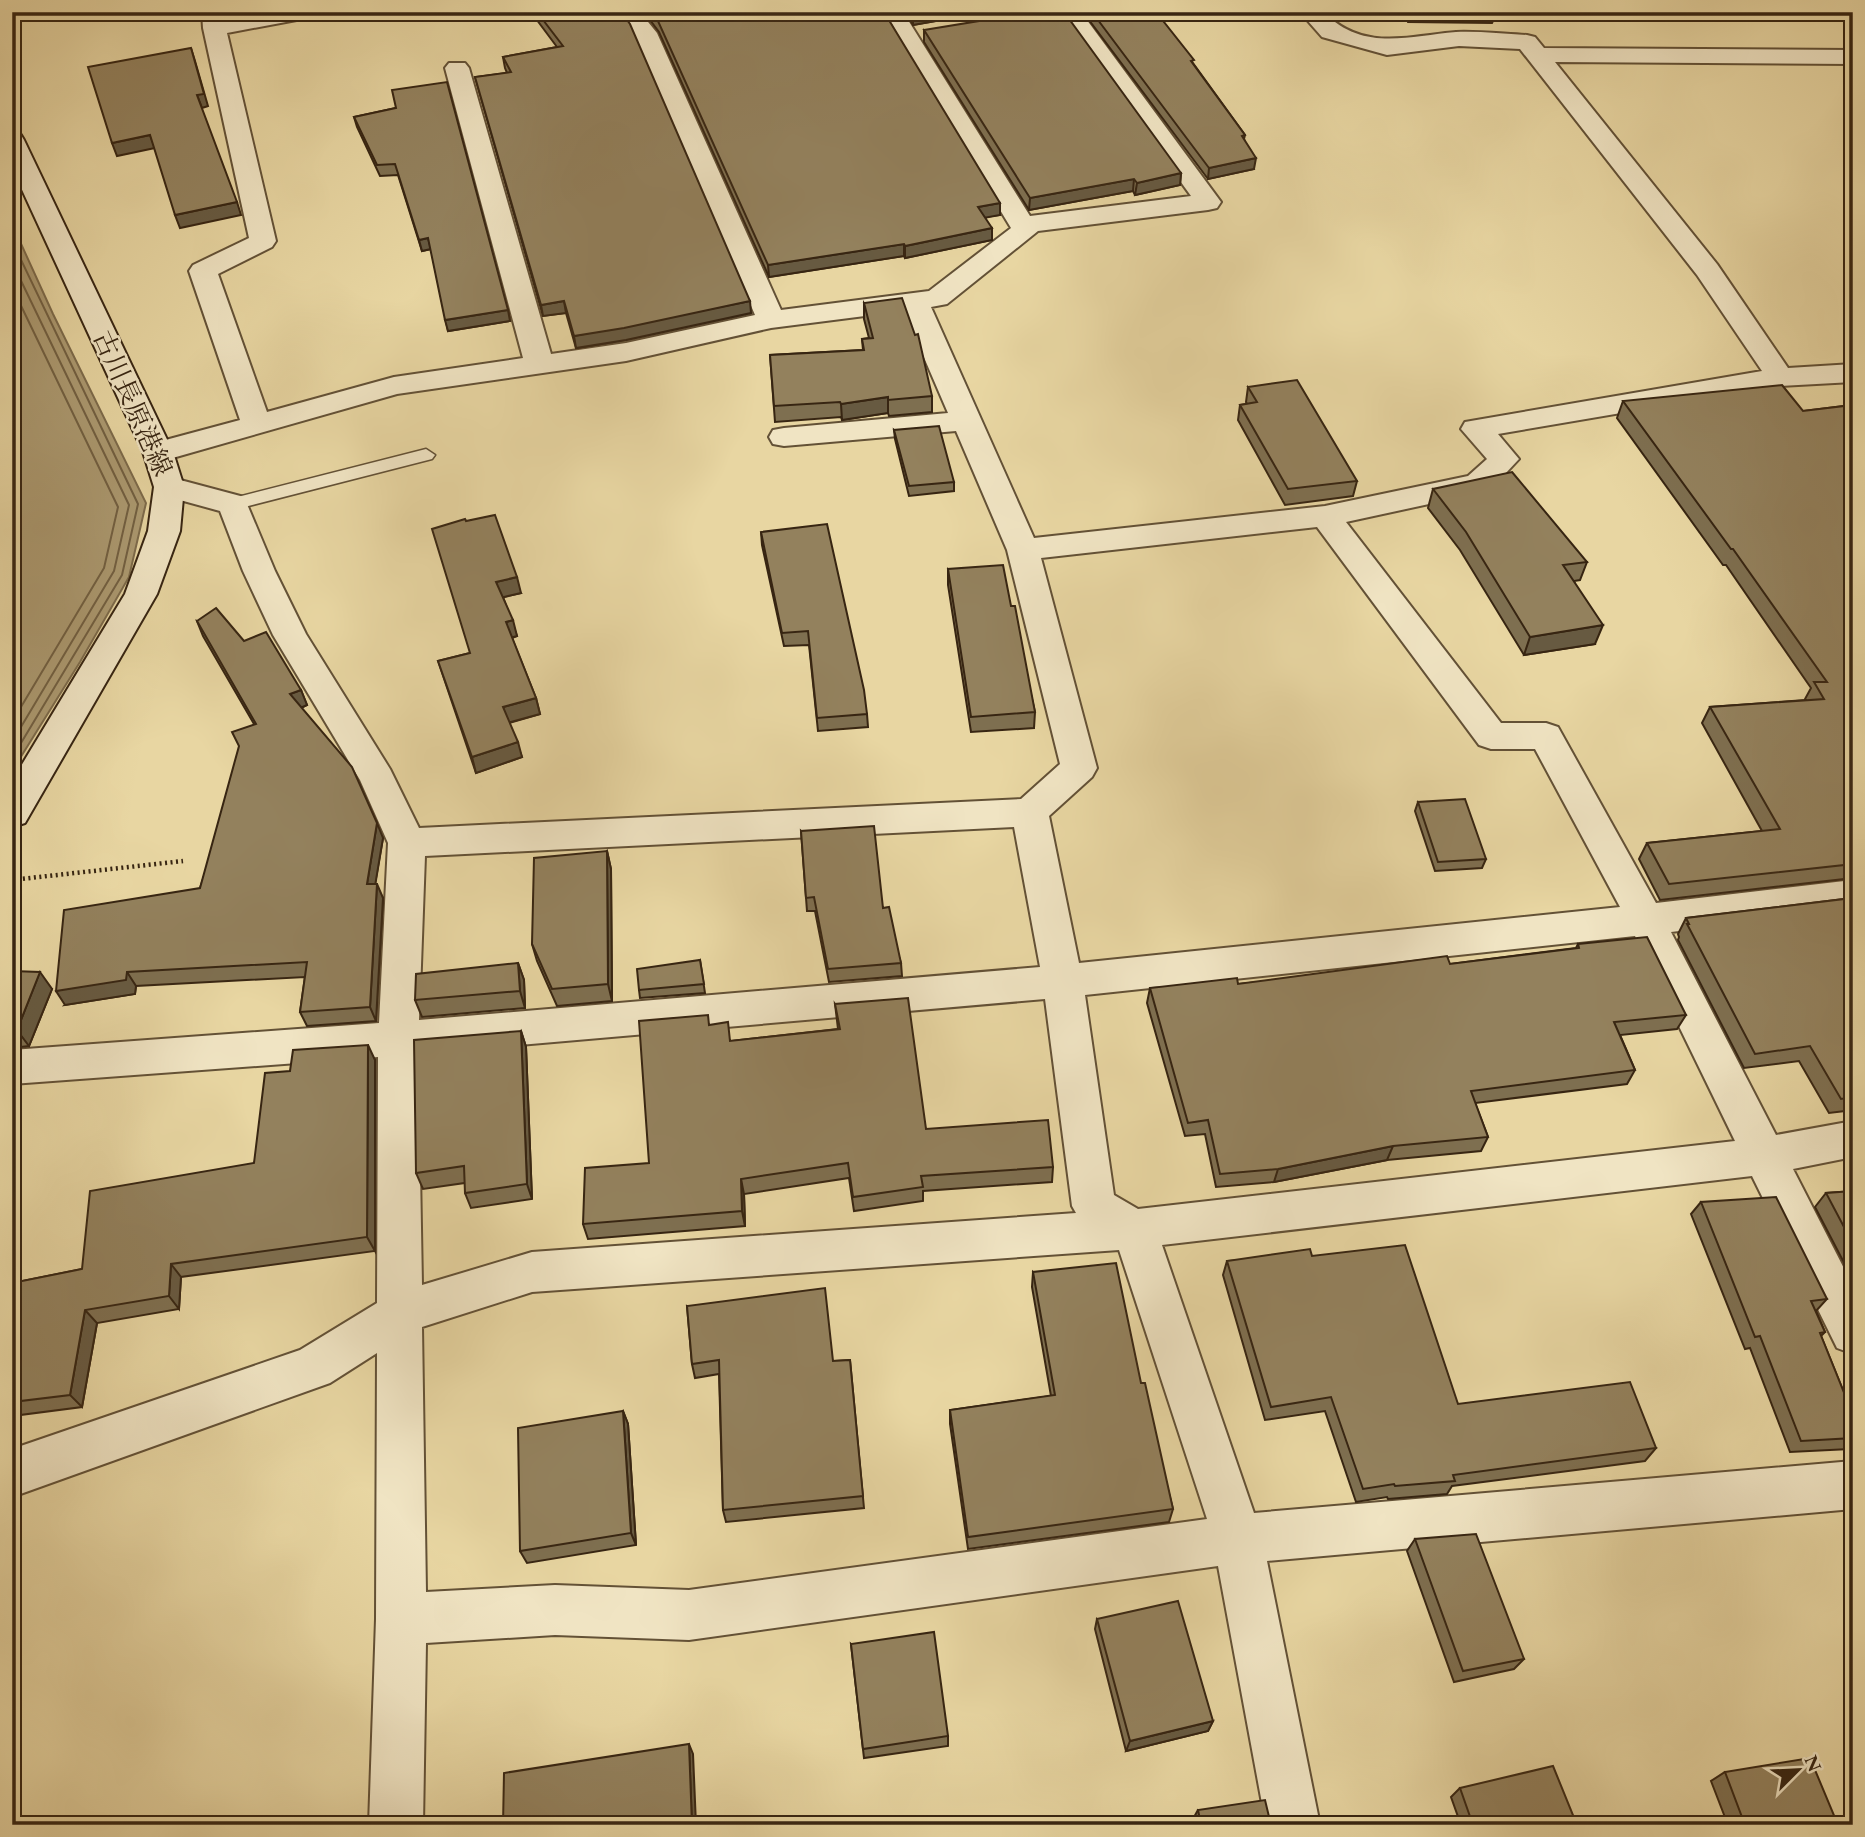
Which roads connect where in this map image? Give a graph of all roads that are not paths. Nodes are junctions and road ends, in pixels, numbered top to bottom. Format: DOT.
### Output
graph roads {
  1 [pos="302,12"];
  2 [pos="628,12"];
  3 [pos="891,12"];
  4 [pos="1069,12"];
  5 [pos="1311,12"];
  6 [pos="214,20"];
  7 [pos="931,32"];
  8 [pos="905,36"];
  9 [pos="1538,55"];
  10 [pos="1853,57"];
  11 [pos="457,68"];
  12 [pos="12,140"];
  13 [pos="1022,225"];
  14 [pos="914,301"];
  15 [pos="771,320"];
  16 [pos="539,364"];
  17 [pos="1853,373"];
  18 [pos="1780,377"];
  19 [pos="967,421"];
  20 [pos="257,425"];
  21 [pos="784,437"];
  22 [pos="158,452"];
  23 [pos="426,456"];
  24 [pos="169,487"];
  25 [pos="233,504"];
  26 [pos="1325,516"];
  27 [pos="1023,550"];
  28 [pos="1030,812"];
  29 [pos="12,813"];
  30 [pos="407,843"];
  31 [pos="1853,895"];
  32 [pos="1647,920"];
  33 [pos="1063,983"];
  34 [pos="398,1041"];
  35 [pos="12,1067"];
  36 [pos="1853,1139"];
  37 [pos="1765,1156"];
  38 [pos="1134,1229"];
  39 [pos="400,1313"];
  40 [pos="1853,1333"];
  41 [pos="12,1473"];
  42 [pos="1853,1485"];
  43 [pos="1238,1539"];
  44 [pos="401,1619"];
  45 [pos="396,1825"];
  46 [pos="1293,1825"];
  1 -- 6 [label="street"];
  2 -- 15 [label="street"];
  3 -- 8 [label="street"];
  4 -- 13 [label="street"];
  5 -- 9 [label="street"];
  6 -- 20 [label="street"];
  7 -- 8 [label="street"];
  8 -- 13 [label="street"];
  9 -- 10 [label="street"];
  9 -- 18 [label="street"];
  11 -- 16 [label="street"];
  12 -- 22 [label="street, 古川長原港線"];
  13 -- 14 [label="street"];
  14 -- 15 [label="street"];
  14 -- 19 [label="street"];
  15 -- 16 [label="street"];
  16 -- 20 [label="street"];
  17 -- 18 [label="street"];
  18 -- 26 [label="street"];
  19 -- 21 [label="street"];
  19 -- 27 [label="street"];
  20 -- 22 [label="street"];
  22 -- 24 [label="street, 古川長原港線"];
  23 -- 25 [label="lane"];
  24 -- 25 [label="street"];
  24 -- 29 [label="street, 古川長原港線"];
  25 -- 30 [label="street"];
  26 -- 27 [label="street"];
  26 -- 32 [label="street"];
  27 -- 28 [label="street"];
  28 -- 30 [label="street"];
  28 -- 33 [label="street"];
  30 -- 34 [label="street"];
  31 -- 32 [label="street"];
  32 -- 33 [label="street"];
  32 -- 37 [label="street"];
  33 -- 34 [label="street"];
  33 -- 38 [label="street"];
  34 -- 35 [label="street"];
  34 -- 39 [label="street"];
  36 -- 37 [label="street"];
  37 -- 38 [label="street"];
  37 -- 40 [label="street"];
  38 -- 39 [label="street"];
  38 -- 43 [label="street"];
  39 -- 41 [label="street"];
  39 -- 44 [label="street"];
  42 -- 43 [label="street"];
  43 -- 44 [label="street"];
  43 -- 46 [label="street"];
  44 -- 45 [label="street"];
}
